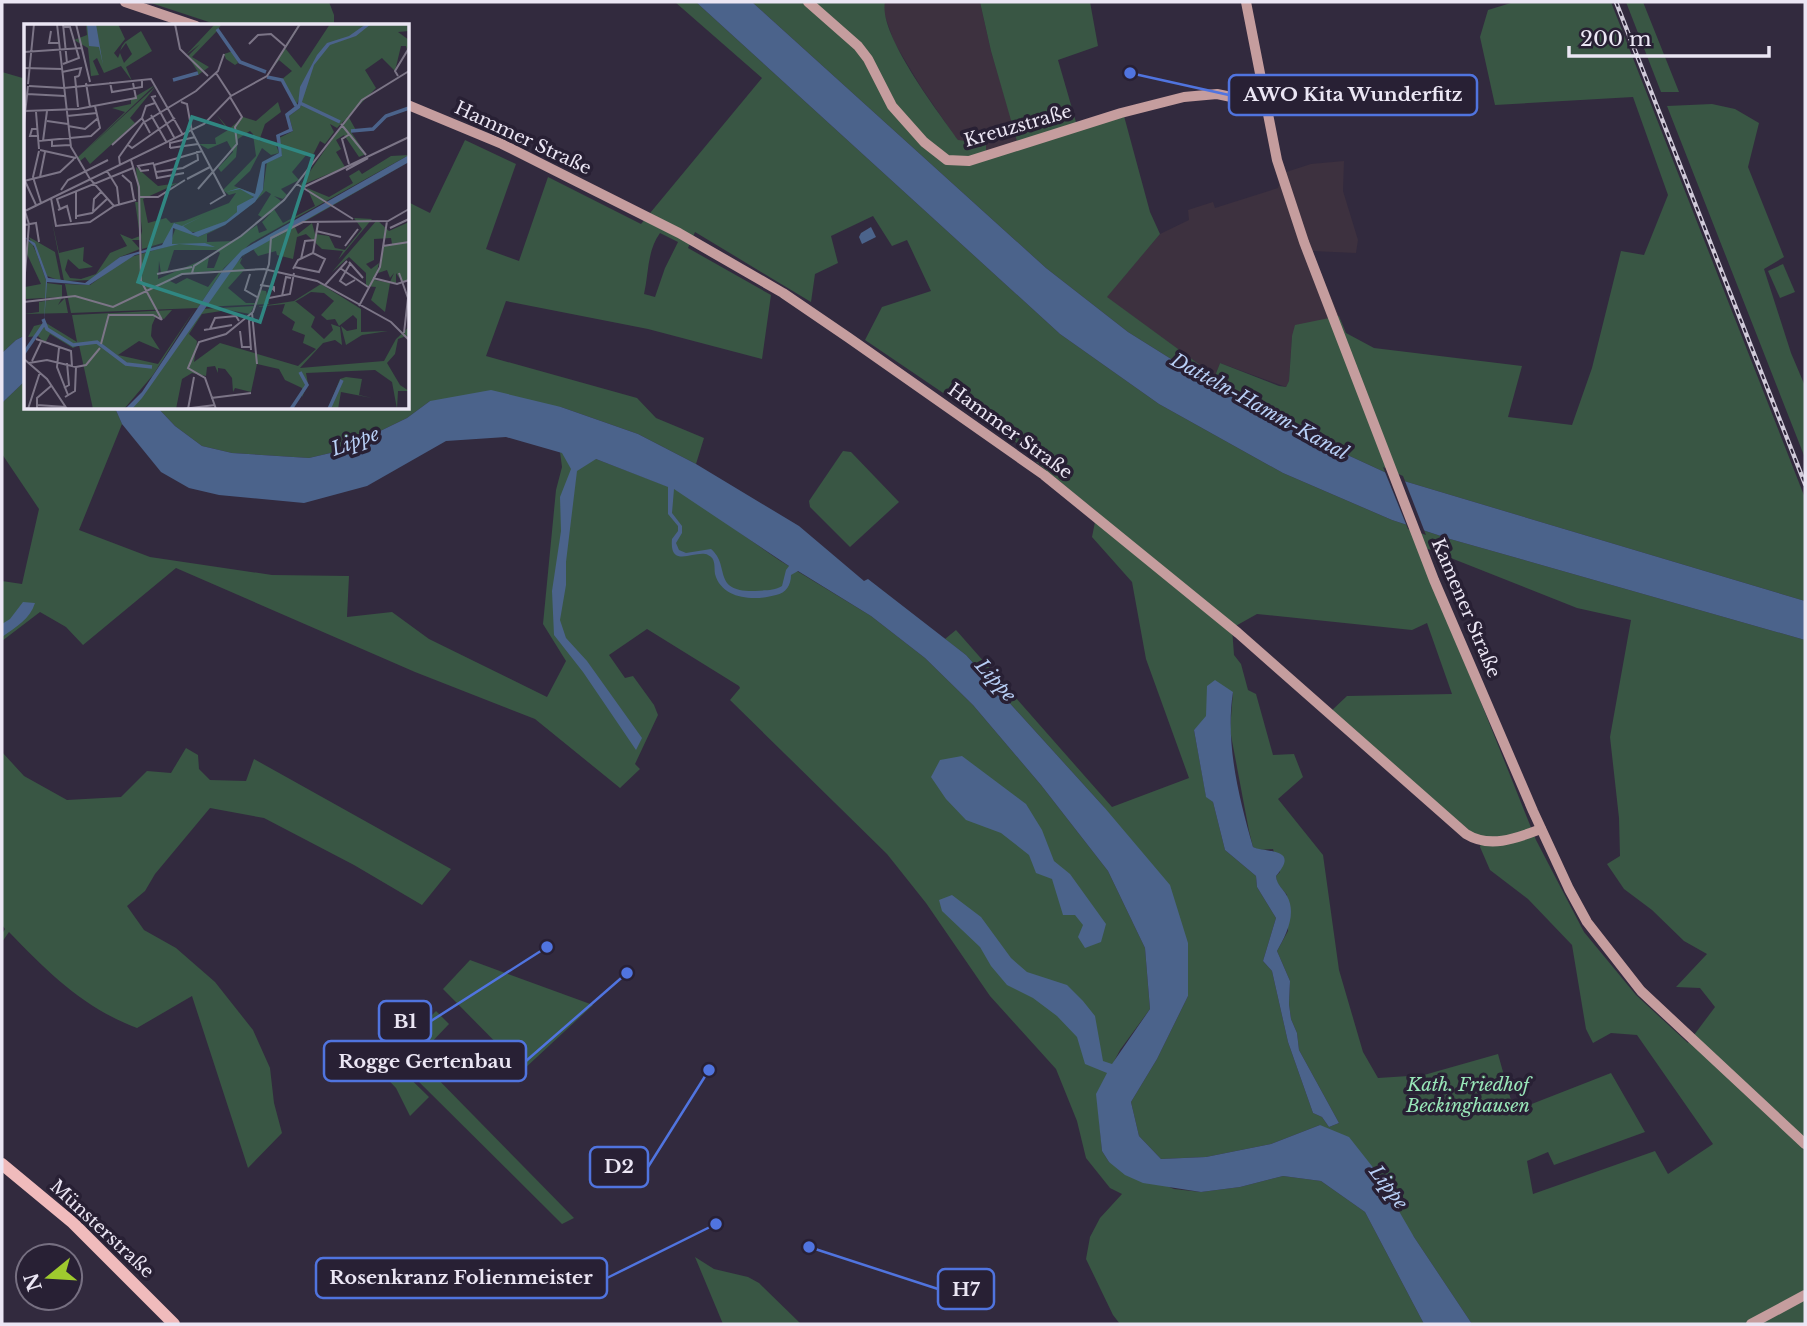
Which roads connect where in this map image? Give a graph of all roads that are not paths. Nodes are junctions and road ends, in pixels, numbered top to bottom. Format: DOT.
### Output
graph roads {
  1 [pos="125,2"];
  2 [pos="808,2"];
  3 [pos="1246,2"];
  4 [pos="190,24"];
  5 [pos="1265,104"];
  6 [pos="410,106"];
  7 [pos="1541,829"];
  8 [pos="1805,1144"];
  9 [pos="2,1164"];
  10 [pos="1805,1295"];
  11 [pos="174,1324"];
  12 [pos="1751,1324"];
  1 -- 4 [label="main road"];
  2 -- 5 [label="main road, Kreuzstraße"];
  3 -- 5 [label="main road, Kamener Straße"];
  5 -- 7 [label="main road, Kamener Straße"];
  6 -- 7 [label="main road, Hammer Straße"];
  7 -- 8 [label="main road, Kamener Straße"];
  9 -- 11 [label="main road, Münsterstraße"];
  10 -- 12 [label="main road"];
}
